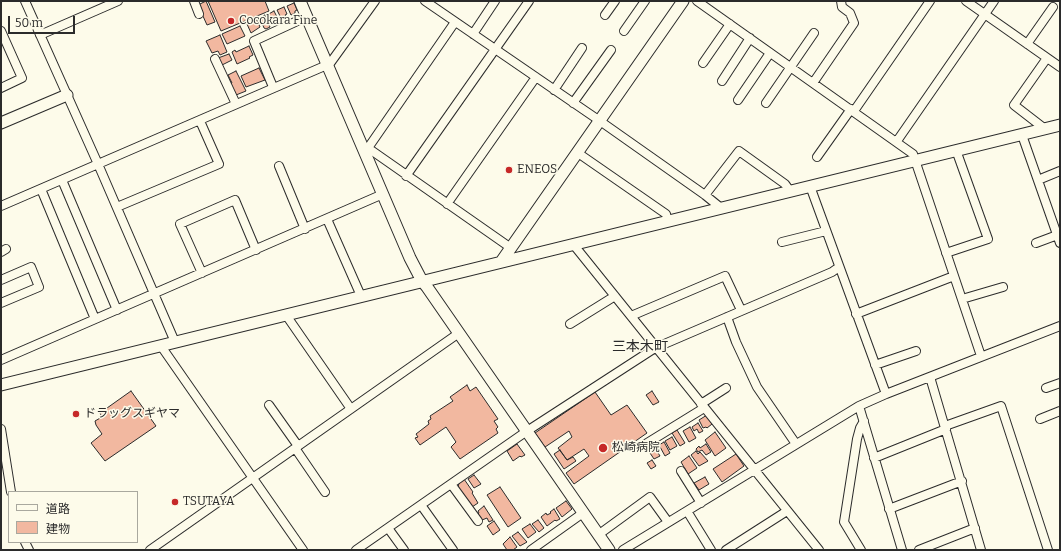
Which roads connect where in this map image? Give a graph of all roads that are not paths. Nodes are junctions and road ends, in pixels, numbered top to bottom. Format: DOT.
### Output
graph roads {
  1 [pos="25,1"];
  2 [pos="118,1"];
  3 [pos="194,1"];
  4 [pos="300,1"];
  5 [pos="375,1"];
  6 [pos="425,1"];
  7 [pos="495,1"];
  8 [pos="528,1"];
  9 [pos="615,1"];
  10 [pos="645,1"];
  11 [pos="683,1"];
  12 [pos="697,1"];
  13 [pos="841,1"];
  14 [pos="930,1"];
  15 [pos="966,1"];
  16 [pos="994,1"];
  17 [pos="436,4"];
  18 [pos="1053,7"];
  19 [pos="199,14"];
  20 [pos="985,14"];
  21 [pos="605,15"];
  22 [pos="306,17"];
  23 [pos="455,22"];
  24 [pos="730,24"];
  25 [pos="1,31"];
  26 [pos="624,31"];
  27 [pos="814,33"];
  28 [pos="473,34"];
  29 [pos="40,35"];
  30 [pos="750,38"];
  31 [pos="1027,44"];
  32 [pos="582,48"];
  33 [pos="496,50"];
  34 [pos="611,50"];
  35 [pos="770,53"];
  36 [pos="1047,58"];
  37 [pos="215,59"];
  38 [pos="703,63"];
  39 [pos="327,65"];
  40 [pos="790,67"];
  41 [pos="1060,67"];
  42 [pos="536,77"];
  43 [pos="722,81"];
  44 [pos="814,83"];
  45 [pos="273,87"];
  46 [pos="1,88"];
  47 [pos="554,90"];
  48 [pos="67,95"];
  49 [pos="738,100"];
  50 [pos="573,103"];
  51 [pos="766,103"];
  52 [pos="236,104"];
  53 [pos="852,110"];
  54 [pos="200,121"];
  55 [pos="600,121"];
  56 [pos="1,123"];
  57 [pos="1060,126"];
  58 [pos="1045,129"];
  59 [pos="1022,135"];
  60 [pos="897,141"];
  61 [pos="366,148"];
  62 [pos="956,150"];
  63 [pos="578,153"];
  64 [pos="817,157"];
  65 [pos="916,160"];
  66 [pos="98,164"];
  67 [pos="279,166"];
  68 [pos="1060,171"];
  69 [pos="406,176"];
  70 [pos="62,180"];
  71 [pos="1038,180"];
  72 [pos="810,186"];
  73 [pos="40,189"];
  74 [pos="790,191"];
  75 [pos="383,194"];
  76 [pos="705,195"];
  77 [pos="447,204"];
  78 [pos="1,206"];
  79 [pos="117,207"];
  80 [pos="721,208"];
  81 [pos="327,220"];
  82 [pos="668,221"];
  83 [pos="305,229"];
  84 [pos="826,231"];
  85 [pos="1059,238"];
  86 [pos="782,242"];
  87 [pos="573,244"];
  88 [pos="1036,244"];
  89 [pos="511,248"];
  90 [pos="256,250"];
  91 [pos="946,253"];
  92 [pos="501,262"];
  93 [pos="839,267"];
  94 [pos="202,273"];
  95 [pos="954,276"];
  96 [pos="1,280"];
  97 [pos="422,281"];
  98 [pos="1003,287"];
  99 [pos="154,293"];
  100 [pos="360,296"];
  101 [pos="615,296"];
  102 [pos="962,299"];
  103 [pos="1,303"];
  104 [pos="117,310"];
  105 [pos="741,310"];
  106 [pos="856,314"];
  107 [pos="286,315"];
  108 [pos="631,316"];
  109 [pos="727,317"];
  110 [pos="95,319"];
  111 [pos="570,324"];
  112 [pos="1060,326"];
  113 [pos="459,333"];
  114 [pos="174,342"];
  115 [pos="161,346"];
  116 [pos="655,348"];
  117 [pos="916,350"];
  118 [pos="981,356"];
  119 [pos="1,360"];
  120 [pos="875,365"];
  121 [pos="930,377"];
  122 [pos="1060,383"];
  123 [pos="1,385"];
  124 [pos="726,388"];
  125 [pos="1046,388"];
  126 [pos="886,394"];
  127 [pos="269,405"];
  128 [pos="702,406"];
  129 [pos="859,406"];
  130 [pos="351,409"];
  131 [pos="1060,411"];
  132 [pos="1040,419"];
  133 [pos="864,421"];
  134 [pos="946,428"];
  135 [pos="1,429"];
  136 [pos="527,431"];
  137 [pos="796,444"];
  138 [pos="644,445"];
  139 [pos="297,447"];
  140 [pos="874,458"];
  141 [pos="4,465"];
  142 [pos="755,470"];
  143 [pos="682,471"];
  144 [pos="252,478"];
  145 [pos="962,481"];
  146 [pos="451,484"];
  147 [pos="11,491"];
  148 [pos="325,492"];
  149 [pos="701,502"];
  150 [pos="421,505"];
  151 [pos="889,509"];
  152 [pos="687,511"];
  153 [pos="788,511"];
  154 [pos="583,513"];
  155 [pos="478,521"];
  156 [pos="668,522"];
  157 [pos="388,528"];
  158 [pos="975,528"];
  159 [pos="598,534"];
  160 [pos="150,550"];
  161 [pos="303,550"];
  162 [pos="356,550"];
  163 [pos="404,550"];
  164 [pos="453,550"];
  165 [pos="531,550"];
  166 [pos="609,550"];
  167 [pos="623,550"];
  168 [pos="711,550"];
  169 [pos="726,550"];
  170 [pos="819,550"];
  171 [pos="861,550"];
  172 [pos="902,550"];
  173 [pos="919,550"];
  174 [pos="981,550"];
  175 [pos="1048,550"];
  1 -- 29 [label="street"];
  2 -- 29 [label="street"];
  3 -- 19 [label="street"];
  4 -- 22 [label="street"];
  5 -- 39 [label="street"];
  6 -- 17 [label="street"];
  7 -- 28 [label="street"];
  8 -- 33 [label="street"];
  9 -- 21 [label="street"];
  10 -- 26 [label="street"];
  11 -- 55 [label="street"];
  12 -- 24 [label="street"];
  13 -- 44 [label="street"];
  14 -- 53 [label="street"];
  15 -- 20 [label="street"];
  16 -- 20 [label="street"];
  17 -- 23 [label="street"];
  18 -- 31 [label="street"];
  20 -- 31 [label="street"];
  20 -- 60 [label="street"];
  22 -- 39 [label="street"];
  22 -- 45 [label="street"];
  23 -- 28 [label="street"];
  23 -- 61 [label="street"];
  24 -- 30 [label="street"];
  24 -- 38 [label="street"];
  25 -- 46 [label="street"];
  27 -- 40 [label="street"];
  28 -- 33 [label="street"];
  29 -- 48 [label="street"];
  30 -- 35 [label="street"];
  30 -- 43 [label="street"];
  31 -- 36 [label="street"];
  32 -- 47 [label="street"];
  33 -- 42 [label="street"];
  33 -- 69 [label="street"];
  34 -- 50 [label="street"];
  35 -- 40 [label="street"];
  35 -- 49 [label="street"];
  36 -- 41 [label="street"];
  36 -- 58 [label="street"];
  37 -- 52 [label="street"];
  39 -- 45 [label="street"];
  39 -- 61 [label="street"];
  40 -- 44 [label="street"];
  40 -- 51 [label="street"];
  42 -- 47 [label="street"];
  42 -- 77 [label="street"];
  44 -- 53 [label="street"];
  45 -- 52 [label="street"];
  47 -- 50 [label="street"];
  48 -- 56 [label="street"];
  48 -- 66 [label="street"];
  50 -- 55 [label="street"];
  52 -- 54 [label="street"];
  53 -- 60 [label="street"];
  53 -- 64 [label="street"];
  54 -- 66 [label="street"];
  54 -- 79 [label="street"];
  55 -- 63 [label="street"];
  55 -- 76 [label="street"];
  57 -- 58 [label="street"];
  58 -- 59 [label="street"];
  59 -- 62 [label="street"];
  59 -- 71 [label="street"];
  60 -- 65 [label="street"];
  61 -- 69 [label="street"];
  61 -- 75 [label="street"];
  62 -- 65 [label="street"];
  62 -- 91 [label="street"];
  63 -- 82 [label="street"];
  63 -- 89 [label="street"];
  65 -- 72 [label="street"];
  65 -- 91 [label="street"];
  66 -- 70 [label="street"];
  66 -- 79 [label="street"];
  67 -- 83 [label="street"];
  68 -- 71 [label="street"];
  69 -- 77 [label="street"];
  70 -- 73 [label="street"];
  70 -- 104 [label="street"];
  71 -- 85 [label="street"];
  72 -- 74 [label="street"];
  72 -- 84 [label="street"];
  73 -- 78 [label="street"];
  73 -- 110 [label="street"];
  74 -- 76 [label="street"];
  74 -- 80 [label="street"];
  75 -- 81 [label="street"];
  75 -- 97 [label="street"];
  76 -- 80 [label="street"];
  77 -- 89 [label="street"];
  79 -- 99 [label="street"];
  80 -- 82 [label="street"];
  81 -- 83 [label="street"];
  81 -- 100 [label="street"];
  82 -- 87 [label="street"];
  83 -- 90 [label="street"];
  84 -- 86 [label="street"];
  84 -- 93 [label="street"];
  85 -- 88 [label="street"];
  87 -- 92 [label="street"];
  87 -- 101 [label="street"];
  89 -- 92 [label="street"];
  90 -- 94 [label="street"];
  90 -- 94 [label="street"];
  91 -- 95 [label="street"];
  92 -- 97 [label="street"];
  93 -- 105 [label="street"];
  93 -- 106 [label="street"];
  94 -- 99 [label="street"];
  95 -- 102 [label="street"];
  95 -- 106 [label="street"];
  96 -- 103 [label="street"];
  97 -- 100 [label="street"];
  97 -- 113 [label="street"];
  98 -- 102 [label="street"];
  99 -- 104 [label="street"];
  99 -- 114 [label="street"];
  100 -- 107 [label="street"];
  101 -- 108 [label="street"];
  101 -- 111 [label="street"];
  102 -- 118 [label="street"];
  104 -- 110 [label="street"];
  105 -- 108 [label="street"];
  105 -- 109 [label="street"];
  106 -- 120 [label="street"];
  107 -- 114 [label="street"];
  107 -- 130 [label="street"];
  108 -- 116 [label="street"];
  109 -- 116 [label="street"];
  109 -- 137 [label="street"];
  110 -- 119 [label="street"];
  112 -- 118 [label="street"];
  113 -- 130 [label="street"];
  113 -- 136 [label="street"];
  114 -- 115 [label="street"];
  115 -- 123 [label="street"];
  115 -- 144 [label="street"];
  116 -- 128 [label="street"];
  116 -- 136 [label="street"];
  117 -- 120 [label="street"];
  118 -- 121 [label="street"];
  120 -- 126 [label="street"];
  121 -- 126 [label="street"];
  121 -- 134 [label="street"];
  122 -- 125 [label="street"];
  124 -- 128 [label="street"];
  126 -- 129 [label="street"];
  127 -- 139 [label="street"];
  128 -- 138 [label="street"];
  128 -- 142 [label="street"];
  129 -- 133 [label="street"];
  129 -- 137 [label="street"];
  130 -- 139 [label="street"];
  131 -- 132 [label="street"];
  133 -- 140 [label="street"];
  133 -- 171 [label="street"];
  134 -- 140 [label="street"];
  134 -- 145 [label="street"];
  134 -- 175 [label="street"];
  135 -- 141 [label="street"];
  136 -- 146 [label="street"];
  136 -- 154 [label="street"];
  137 -- 142 [label="street"];
  139 -- 144 [label="street"];
  139 -- 148 [label="street"];
  140 -- 151 [label="street"];
  141 -- 147 [label="street"];
  142 -- 149 [label="street"];
  142 -- 153 [label="street"];
  143 -- 149 [label="street"];
  144 -- 160 [label="street"];
  144 -- 161 [label="street"];
  145 -- 151 [label="street"];
  145 -- 158 [label="street"];
  146 -- 150 [label="street"];
  146 -- 155 [label="street"];
  149 -- 152 [label="street"];
  150 -- 157 [label="street"];
  150 -- 164 [label="street"];
  151 -- 172 [label="street"];
  152 -- 156 [label="street"];
  152 -- 168 [label="street"];
  153 -- 169 [label="street"];
  153 -- 170 [label="street"];
  154 -- 159 [label="street"];
  154 -- 165 [label="street"];
  156 -- 159 [label="street"];
  156 -- 167 [label="street"];
  157 -- 162 [label="street"];
  157 -- 163 [label="street"];
  158 -- 173 [label="street"];
  158 -- 174 [label="street"];
  159 -- 166 [label="street"];
}
